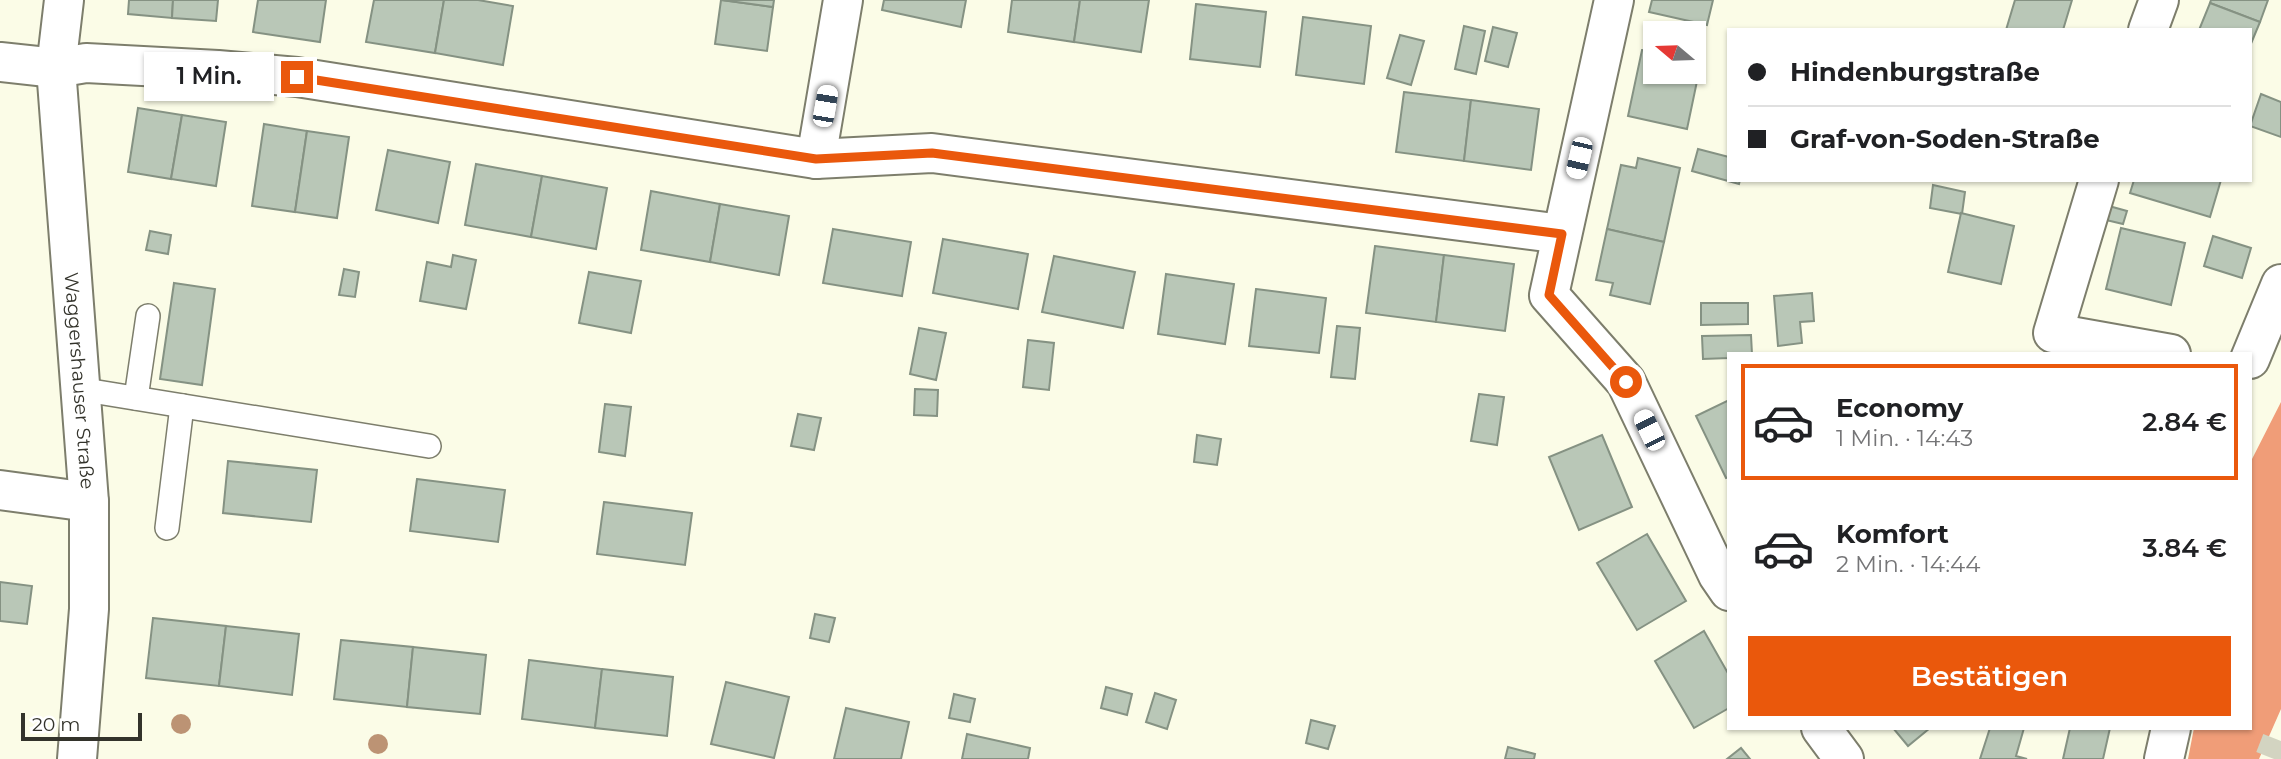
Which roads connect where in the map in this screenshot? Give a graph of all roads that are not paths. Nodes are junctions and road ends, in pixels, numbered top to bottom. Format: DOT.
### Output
graph roads {
  1 [pos="64,0"];
  2 [pos="843,0"];
  3 [pos="1614,0"];
  4 [pos="2159,0"];
  5 [pos="2149,28"];
  6 [pos="0,62"];
  7 [pos="57,68"];
  8 [pos="816,159"];
  9 [pos="2098,182"];
  10 [pos="1562,234"];
  11 [pos="2281,284"];
  12 [pos="148,316"];
  13 [pos="2160,352"];
  14 [pos="2252,354"];
  15 [pos="79,388"];
  16 [pos="136,398"];
  17 [pos="182,406"];
  18 [pos="429,446"];
  19 [pos="0,490"];
  20 [pos="89,502"];
  21 [pos="167,528"];
  22 [pos="1727,588"];
  23 [pos="1822,730"];
  24 [pos="2171,730"];
  25 [pos="77,759"];
  26 [pos="1844,759"];
  27 [pos="2164,759"];
  1 -- 7 [label="street, Waggershauser Straße"];
  2 -- 8 [label="street"];
  3 -- 10 [label="street"];
  4 -- 5 [label="street"];
  6 -- 7 [label="street"];
  7 -- 8 [label="street"];
  7 -- 15 [label="street, Waggershauser Straße"];
  8 -- 10 [label="street"];
  9 -- 13 [label="street"];
  10 -- 22 [label="street"];
  11 -- 14 [label="street"];
  12 -- 16 [label="lane"];
  15 -- 16 [label="lane"];
  15 -- 20 [label="street, Waggershauser Straße"];
  16 -- 17 [label="lane"];
  17 -- 18 [label="lane"];
  17 -- 21 [label="lane"];
  19 -- 20 [label="street"];
  20 -- 25 [label="street, Waggershauser Straße"];
  23 -- 26 [label="street"];
  24 -- 27 [label="street"];
}
